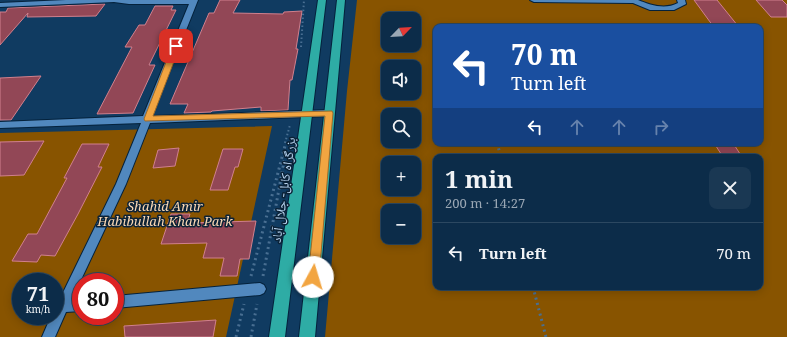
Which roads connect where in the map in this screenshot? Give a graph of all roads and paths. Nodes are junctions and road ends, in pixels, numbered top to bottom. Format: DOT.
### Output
graph roads {
  1 [pos="304,0"];
  2 [pos="322,0"];
  3 [pos="340,0"];
  4 [pos="534,0"];
  5 [pos="634,0"];
  6 [pos="681,0"];
  7 [pos="194,1"];
  8 [pos="0,5"];
  9 [pos="300,54"];
  10 [pos="329,113"];
  11 [pos="293,114"];
  12 [pos="307,114"];
  13 [pos="148,119"];
  14 [pos="0,125"];
  15 [pos="260,289"];
  16 [pos="534,290"];
  17 [pos="247,291"];
  18 [pos="124,301"];
  19 [pos="64,304"];
  20 [pos="54,325"];
  21 [pos="48,337"];
  22 [pos="236,337"];
  23 [pos="251,337"];
  24 [pos="277,337"];
  25 [pos="307,337"];
  26 [pos="546,337"];
  1 -- 9 [label="path"];
  2 -- 12 [label="highway, بزرگراه کابل- جلال آباد"];
  3 -- 10 [label="highway"];
  4 -- 5 [label="street"];
  5 -- 6 [label="street"];
  7 -- 8 [label="street"];
  7 -- 13 [label="street"];
  10 -- 12 [label="street"];
  10 -- 25 [label="highway"];
  11 -- 12 [label="street"];
  11 -- 13 [label="street"];
  11 -- 15 [label="path"];
  11 -- 17 [label="path"];
  12 -- 24 [label="highway, بزرگراه کابل- جلال آباد"];
  13 -- 14 [label="street"];
  13 -- 19 [label="street"];
  15 -- 17 [label="street"];
  15 -- 23 [label="path"];
  16 -- 26 [label="path"];
  17 -- 18 [label="street"];
  17 -- 22 [label="path"];
  20 -- 21 [label="street"];
}
